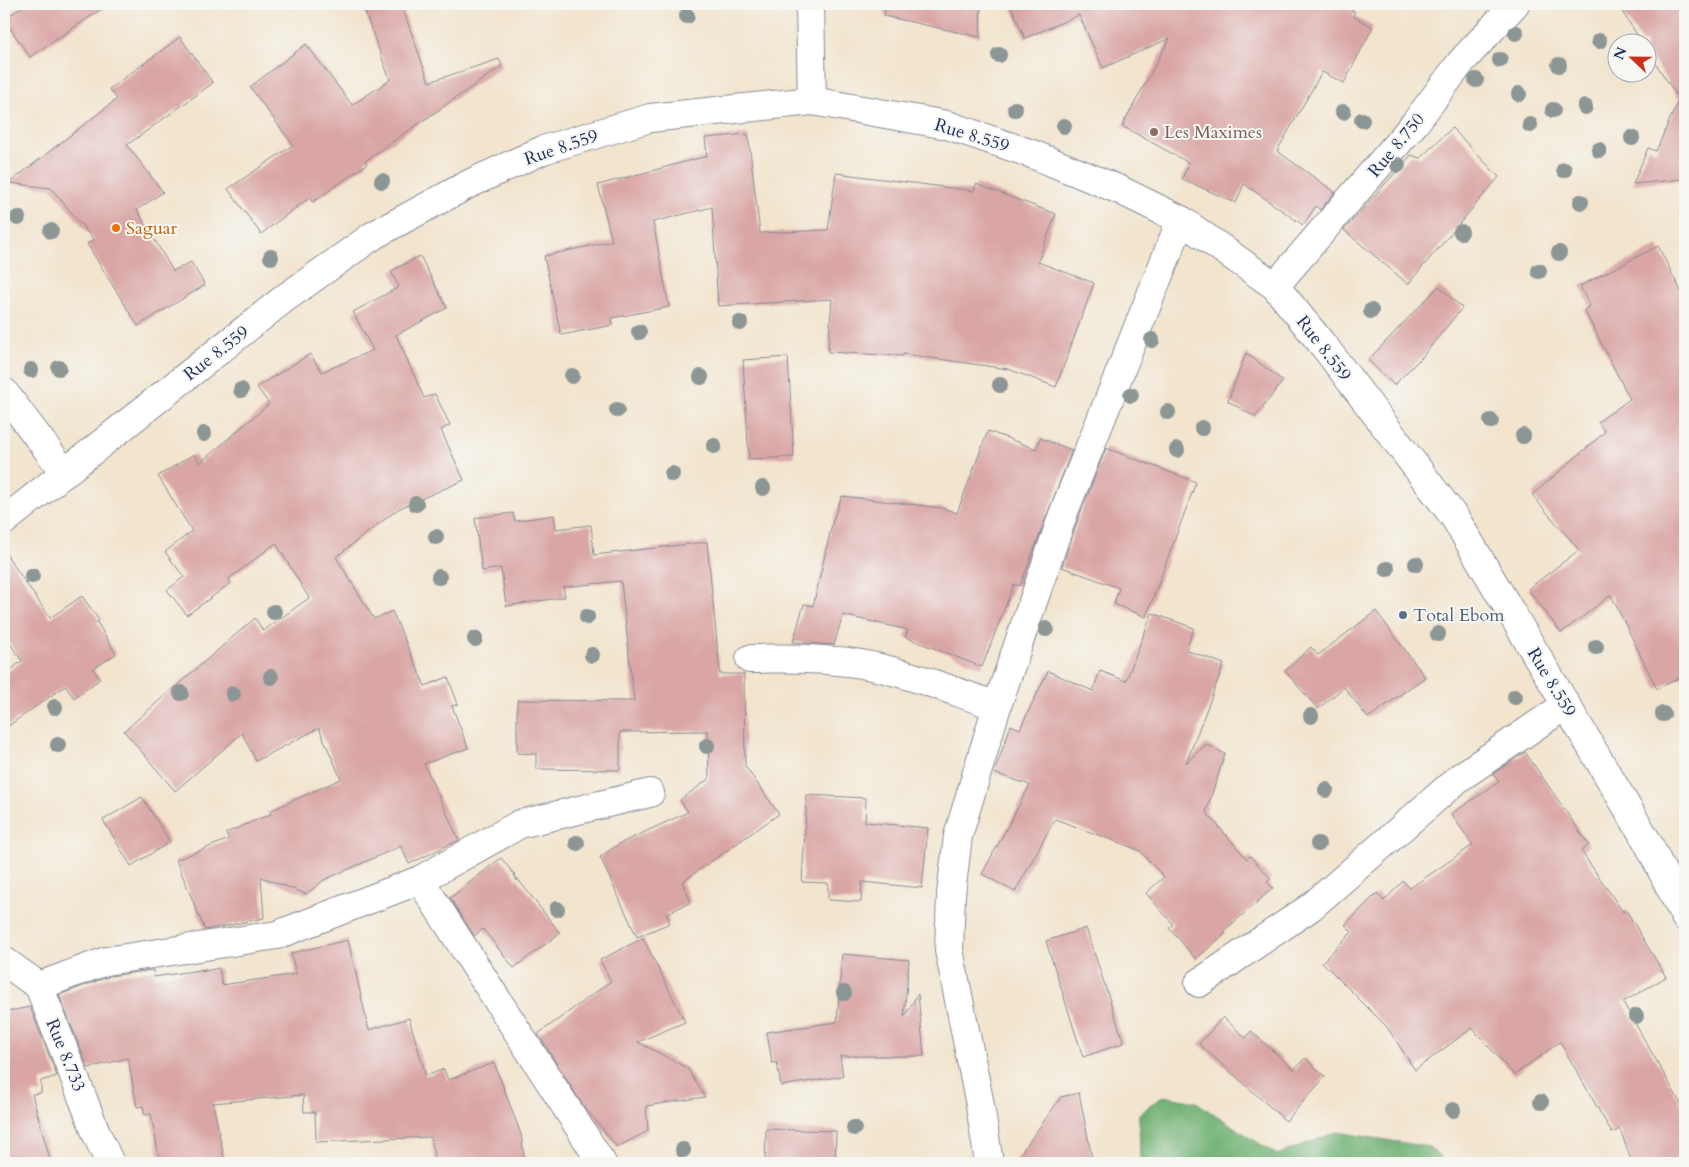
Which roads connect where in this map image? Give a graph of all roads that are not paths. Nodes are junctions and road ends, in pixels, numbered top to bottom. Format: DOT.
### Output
graph roads {
  1 [pos="810,4"];
  2 [pos="1515,4"];
  3 [pos="812,101"];
  4 [pos="1181,220"];
  5 [pos="1275,286"];
  6 [pos="4,392"];
  7 [pos="65,473"];
  8 [pos="4,521"];
  9 [pos="750,659"];
  10 [pos="1566,705"];
  11 [pos="997,706"];
  12 [pos="650,793"];
  13 [pos="420,880"];
  14 [pos="1685,917"];
  15 [pos="4,961"];
  16 [pos="1198,983"];
  17 [pos="39,986"];
  18 [pos="110,1163"];
  19 [pos="602,1163"];
  20 [pos="989,1163"];
  1 -- 3 [label="street"];
  2 -- 5 [label="street, Rue 8.750"];
  3 -- 4 [label="street, Rue 8.559"];
  3 -- 7 [label="street, Rue 8.559"];
  4 -- 5 [label="street, Rue 8.559"];
  4 -- 11 [label="street"];
  5 -- 10 [label="street, Rue 8.559"];
  6 -- 7 [label="street"];
  7 -- 8 [label="street, Rue 8.559"];
  9 -- 11 [label="street"];
  10 -- 14 [label="street, Rue 8.559"];
  10 -- 16 [label="street"];
  11 -- 20 [label="street"];
  12 -- 13 [label="street"];
  13 -- 17 [label="street"];
  13 -- 19 [label="street"];
  15 -- 17 [label="street"];
  17 -- 18 [label="street, Rue 8.733"];
}
